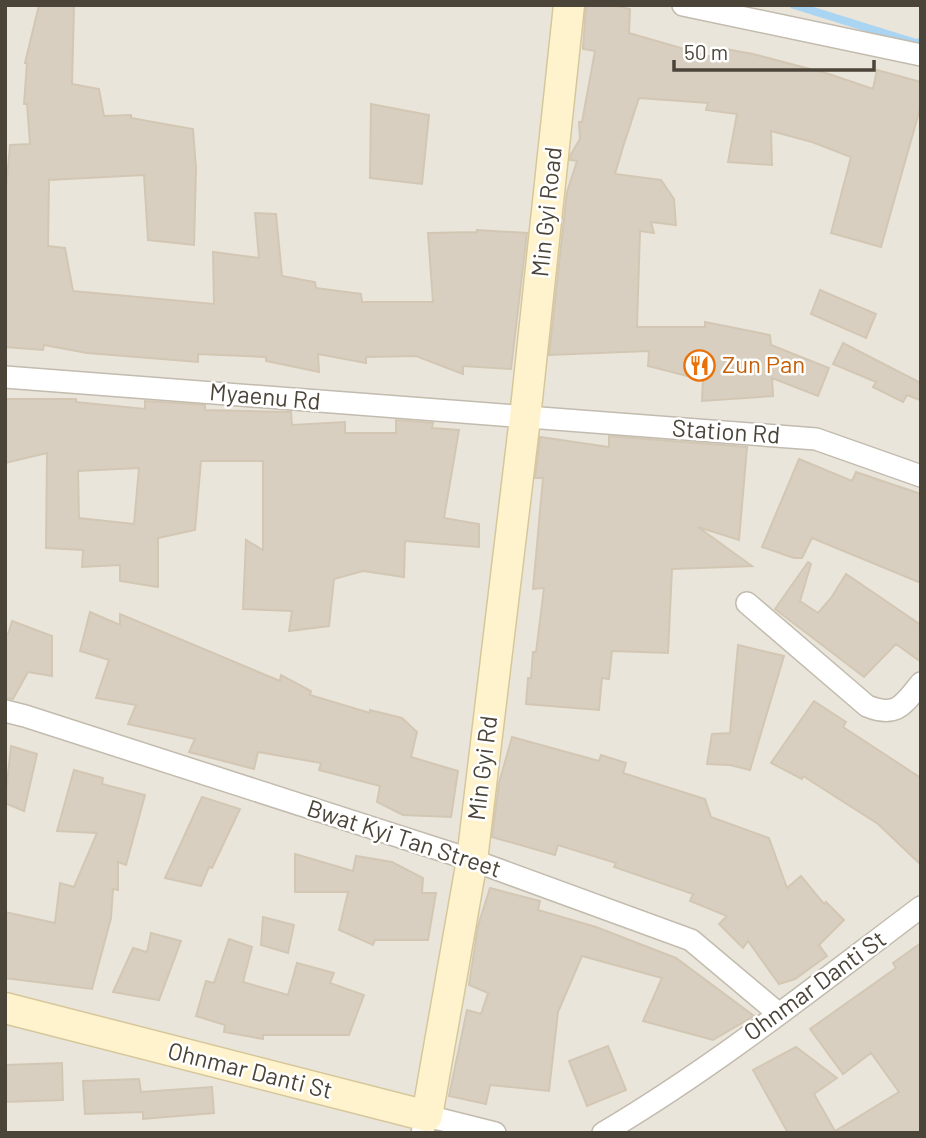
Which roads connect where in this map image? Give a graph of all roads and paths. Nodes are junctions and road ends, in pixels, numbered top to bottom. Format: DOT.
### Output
graph roads {
  1 [pos="569,5"];
  2 [pos="683,5"];
  3 [pos="921,55"];
  4 [pos="5,377"];
  5 [pos="525,418"];
  6 [pos="921,476"];
  7 [pos="747,603"];
  8 [pos="921,683"];
  9 [pos="5,711"];
  10 [pos="472,860"];
  11 [pos="921,907"];
  12 [pos="5,1007"];
  13 [pos="779,1014"];
  14 [pos="424,1124"];
  15 [pos="495,1133"];
  16 [pos="603,1133"];
  1 -- 5 [label="main road, Min Gyi Road"];
  2 -- 3 [label="street"];
  4 -- 5 [label="street, Myaenu Rd"];
  5 -- 6 [label="street, Station Rd"];
  5 -- 10 [label="main road, Min Gyi Rd"];
  7 -- 8 [label="street"];
  9 -- 10 [label="street, Bwat Kyi Tan Street"];
  10 -- 13 [label="street, Bwat Kyi Tan Street"];
  10 -- 14 [label="main road, Min Gyi Rd"];
  11 -- 13 [label="street, Ohnmar Danti St"];
  12 -- 14 [label="main road, Ohnmar Danti St"];
  13 -- 16 [label="street, Ohnmar Danti St"];
  14 -- 15 [label="street, Ohnmar Danti St"];
}
